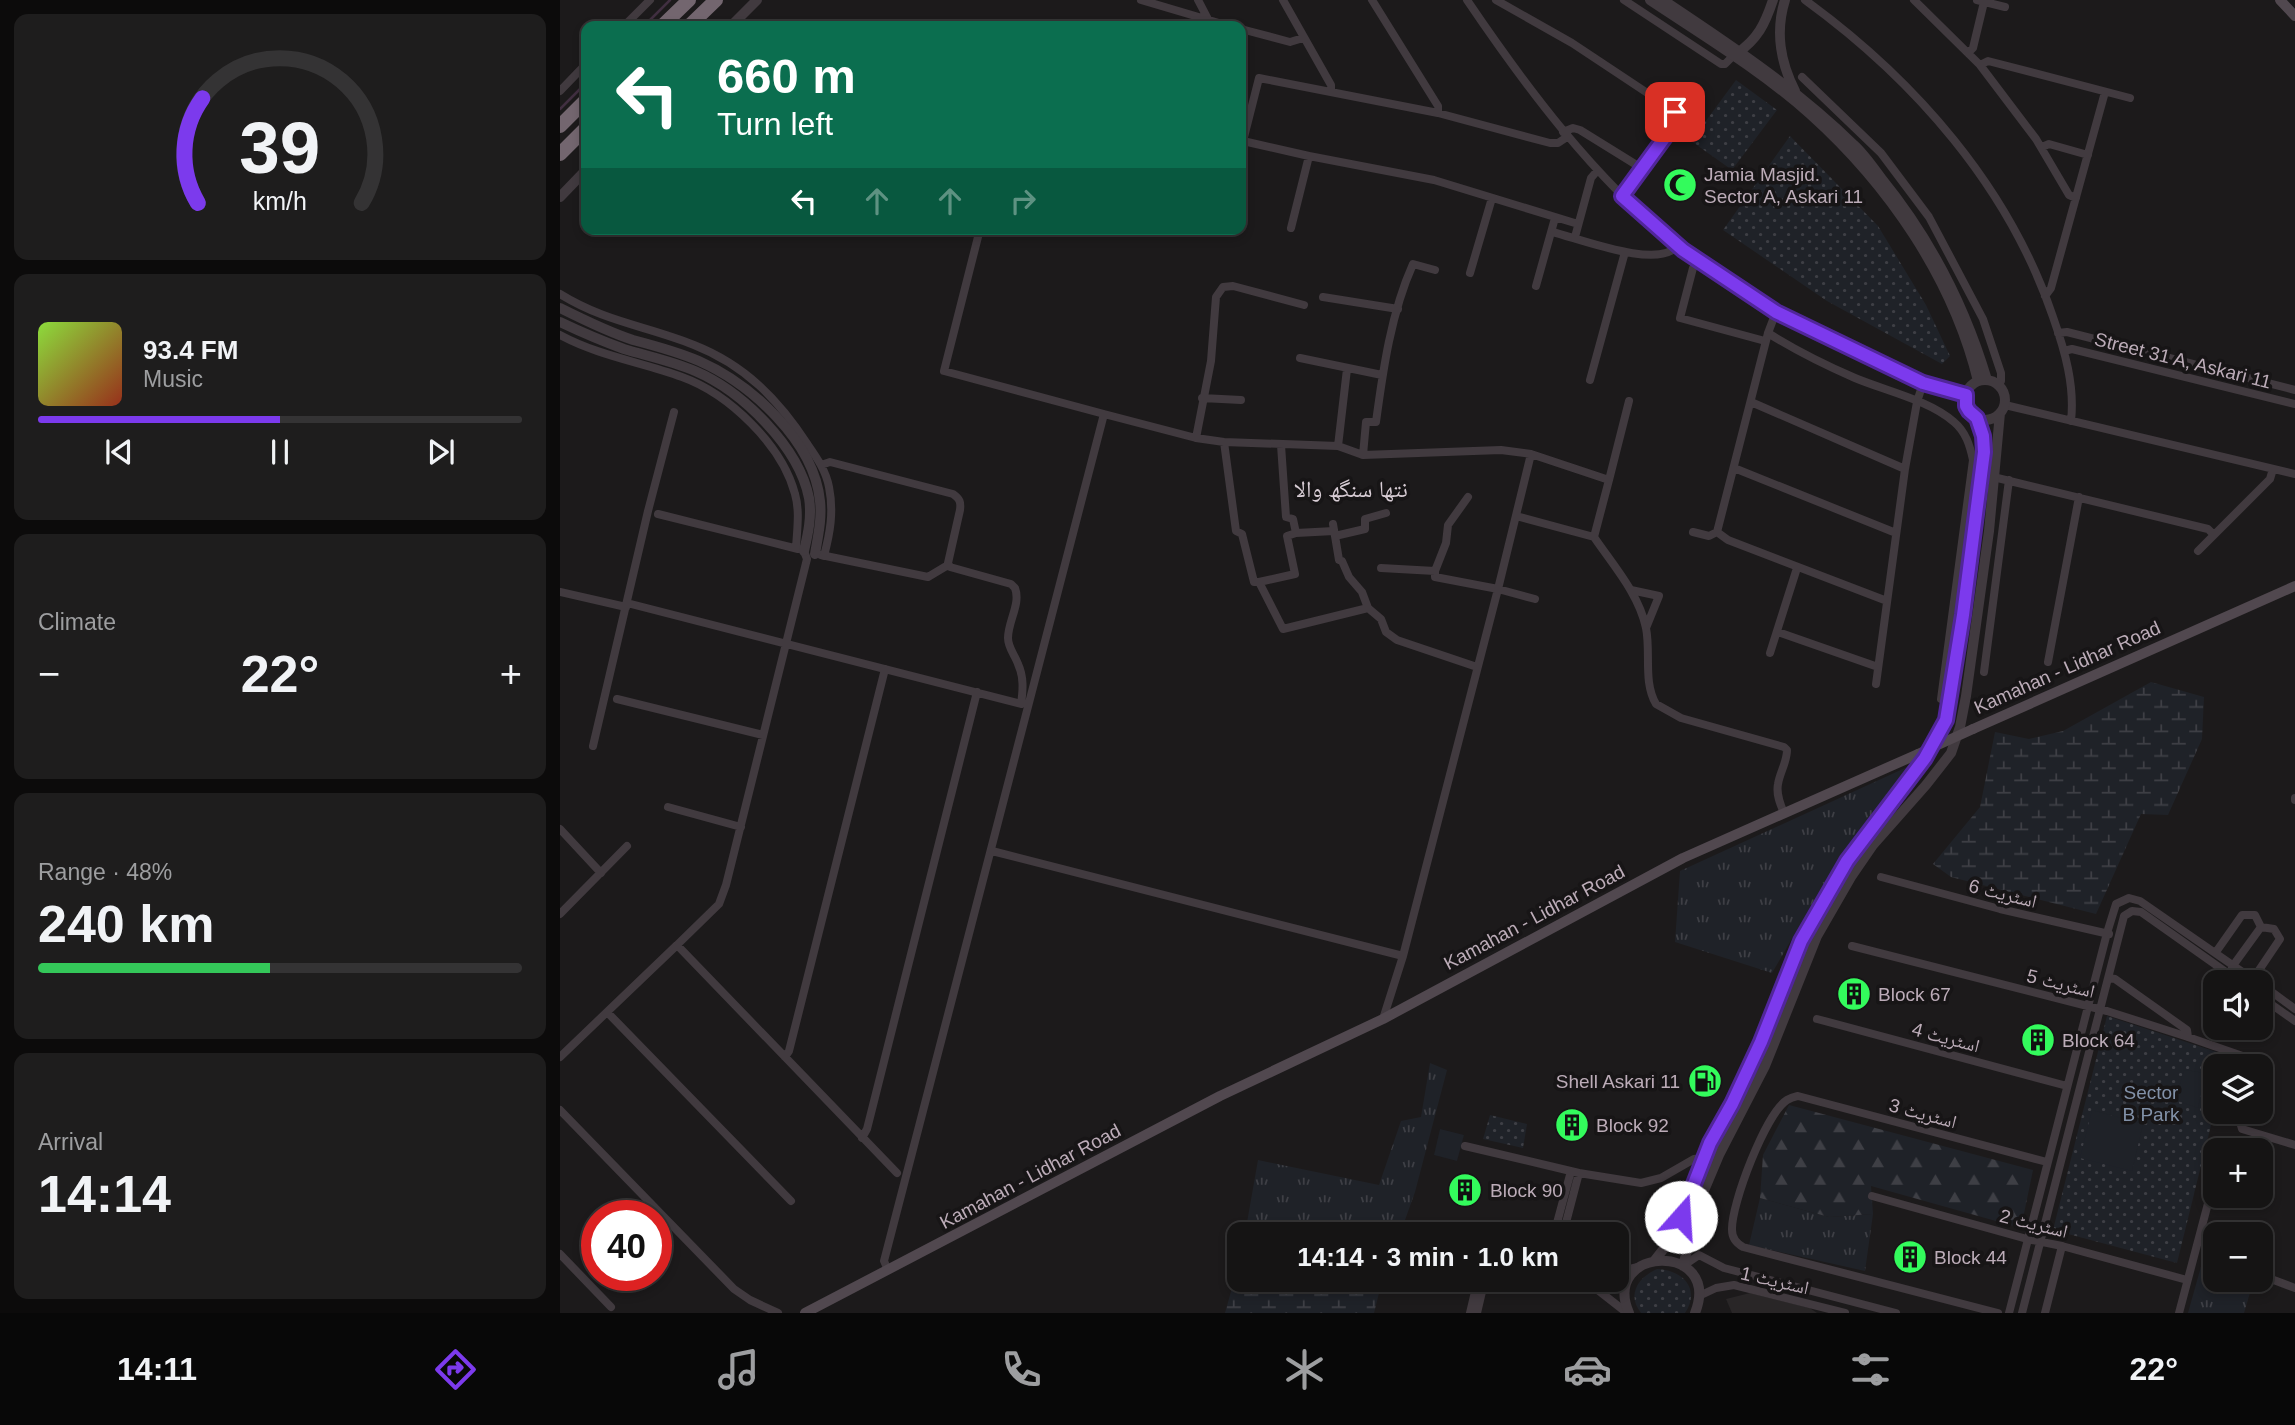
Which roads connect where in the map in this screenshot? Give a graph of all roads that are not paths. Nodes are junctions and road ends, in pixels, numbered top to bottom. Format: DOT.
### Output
graph roads {
  1 [pos="650,0"];
  2 [pos="689,0"];
  3 [pos="716,0"];
  4 [pos="757,0"];
  5 [pos="1141,0"];
  6 [pos="1198,0"];
  7 [pos="1283,0"];
  8 [pos="1372,0"];
  9 [pos="1467,0"];
  10 [pos="1496,0"];
  11 [pos="1624,0"];
  12 [pos="1650,0"];
  13 [pos="1663,0"];
  14 [pos="1805,0"];
  15 [pos="1914,0"];
  16 [pos="2280,0"];
  17 [pos="1153,1"];
  18 [pos="1980,1"];
  19 [pos="1772,2"];
  20 [pos="1784,3"];
  21 [pos="2005,7"];
  22 [pos="2295,16"];
  23 [pos="629,21"];
  24 [pos="667,21"];
  25 [pos="695,21"];
  26 [pos="735,21"];
  27 [pos="1209,21"];
  28 [pos="1246,30"];
  29 [pos="1303,38"];
  30 [pos="1969,52"];
  31 [pos="1736,54"];
  32 [pos="1980,65"];
  33 [pos="581,69"];
  34 [pos="1786,69"];
  35 [pos="1802,77"];
  36 [pos="1769,78"];
  37 [pos="560,91"];
  38 [pos="1331,91"];
  39 [pos="2105,92"];
  40 [pos="1798,95"];
  41 [pos="2130,97"];
  42 [pos="581,105"];
  43 [pos="1246,108"];
  44 [pos="1251,109"];
  45 [pos="1438,113"];
  46 [pos="560,126"];
  47 [pos="1246,129"];
  48 [pos="581,133"];
  49 [pos="1565,135"];
  50 [pos="1246,142"];
  51 [pos="2042,147"];
  52 [pos="560,154"];
  53 [pos="2088,155"];
  54 [pos="1308,156"];
  55 [pos="1643,169"];
  56 [pos="1597,171"];
  57 [pos="581,175"];
  58 [pos="1622,196"];
  59 [pos="560,197"];
  60 [pos="1492,198"];
  61 [pos="2076,198"];
  62 [pos="1555,218"];
  63 [pos="1578,225"];
  64 [pos="1291,228"];
  65 [pos="1552,232"];
  66 [pos="979,235"];
  67 [pos="1575,237"];
  68 [pos="1677,246"];
  69 [pos="1625,251"];
  70 [pos="1699,261"];
  71 [pos="1435,270"];
  72 [pos="1470,273"];
  73 [pos="1536,286"];
  74 [pos="560,294"];
  75 [pos="2045,296"];
  76 [pos="1323,297"];
  77 [pos="1304,305"];
  78 [pos="560,308"];
  79 [pos="1398,309"];
  80 [pos="1776,312"];
  81 [pos="560,322"];
  82 [pos="2059,333"];
  83 [pos="560,335"];
  84 [pos="1767,337"];
  85 [pos="2064,351"];
  86 [pos="1300,358"];
  87 [pos="1347,369"];
  88 [pos="1382,375"];
  89 [pos="1590,380"];
  90 [pos="1983,380"];
  91 [pos="1923,383"];
  92 [pos="1999,384"];
  93 [pos="2295,390"];
  94 [pos="1966,395"];
  95 [pos="1202,398"];
  96 [pos="1241,400"];
  97 [pos="1629,401"];
  98 [pos="1751,402"];
  99 [pos="1917,402"];
  100 [pos="2295,404"];
  101 [pos="2002,409"];
  102 [pos="674,412"];
  103 [pos="1104,414"];
  104 [pos="1977,418"];
  105 [pos="2071,421"];
  106 [pos="1196,438"];
  107 [pos="1224,442"];
  108 [pos="1281,445"];
  109 [pos="1338,446"];
  110 [pos="1531,454"];
  111 [pos="1363,455"];
  112 [pos="821,465"];
  113 [pos="1734,468"];
  114 [pos="1905,469"];
  115 [pos="2273,469"];
  116 [pos="1981,474"];
  117 [pos="2295,474"];
  118 [pos="1994,476"];
  119 [pos="1609,480"];
  120 [pos="2009,480"];
  121 [pos="2079,496"];
  122 [pos="1468,498"];
  123 [pos="1386,513"];
  124 [pos="658,514"];
  125 [pos="1516,516"];
  126 [pos="1334,530"];
  127 [pos="1693,531"];
  128 [pos="1717,532"];
  129 [pos="1296,533"];
  130 [pos="1896,533"];
  131 [pos="2213,534"];
  132 [pos="1594,537"];
  133 [pos="2198,551"];
  134 [pos="809,553"];
  135 [pos="948,565"];
  136 [pos="1381,568"];
  137 [pos="1797,568"];
  138 [pos="1435,571"];
  139 [pos="1259,582"];
  140 [pos="2295,586"];
  141 [pos="1498,589"];
  142 [pos="1631,590"];
  143 [pos="560,592"];
  144 [pos="1535,599"];
  145 [pos="1887,601"];
  146 [pos="626,605"];
  147 [pos="1368,608"];
  148 [pos="1646,628"];
  149 [pos="1777,632"];
  150 [pos="787,644"];
  151 [pos="1770,653"];
  152 [pos="2048,662"];
  153 [pos="1477,667"];
  154 [pos="1878,667"];
  155 [pos="885,669"];
  156 [pos="1984,672"];
  157 [pos="1876,684"];
  158 [pos="976,692"];
  159 [pos="617,699"];
  160 [pos="1941,699"];
  161 [pos="763,736"];
  162 [pos="593,746"];
  163 [pos="668,807"];
  164 [pos="1784,813"];
  165 [pos="741,827"];
  166 [pos="560,829"];
  167 [pos="626,846"];
  168 [pos="992,851"];
  169 [pos="601,873"];
  170 [pos="1881,877"];
  171 [pos="2125,899"];
  172 [pos="2129,912"];
  173 [pos="560,914"];
  174 [pos="2261,927"];
  175 [pos="2107,933"];
  176 [pos="2118,937"];
  177 [pos="677,945"];
  178 [pos="1852,946"];
  179 [pos="2216,952"];
  180 [pos="1403,956"];
  181 [pos="2234,965"];
  182 [pos="2224,970"];
  183 [pos="2230,970"];
  184 [pos="2241,970"];
  185 [pos="2263,970"];
  186 [pos="1786,978"];
  187 [pos="2109,978"];
  188 [pos="1797,982"];
  189 [pos="2273,993"];
  190 [pos="2273,1005"];
  191 [pos="2089,1007"];
  192 [pos="2100,1009"];
  193 [pos="2295,1009"];
  194 [pos="607,1012"];
  195 [pos="1383,1019"];
  196 [pos="1817,1019"];
  197 [pos="2295,1021"];
  198 [pos="2188,1037"];
  199 [pos="2236,1054"];
  200 [pos="560,1057"];
  201 [pos="785,1057"];
  202 [pos="2067,1086"];
  203 [pos="560,1110"];
  204 [pos="2241,1124"];
  205 [pos="862,1138"];
  206 [pos="2295,1145"];
  207 [pos="1465,1146"];
  208 [pos="1703,1158"];
  209 [pos="2047,1162"];
  210 [pos="1575,1172"];
  211 [pos="897,1173"];
  212 [pos="1872,1196"];
  213 [pos="791,1200"];
  214 [pos="2207,1208"];
  215 [pos="1558,1222"];
  216 [pos="1565,1222"];
  217 [pos="2027,1239"];
  218 [pos="2040,1242"];
  219 [pos="2062,1246"];
  220 [pos="560,1254"];
  221 [pos="1655,1260"];
  222 [pos="1683,1266"];
  223 [pos="1638,1268"];
  224 [pos="888,1270"];
  225 [pos="1629,1270"];
  226 [pos="2188,1280"];
  227 [pos="2273,1280"];
  228 [pos="2295,1288"];
  229 [pos="1475,1292"];
  230 [pos="1482,1292"];
  231 [pos="1601,1292"];
  232 [pos="1699,1296"];
  233 [pos="611,1307"];
  234 [pos="778,1313"];
  235 [pos="806,1313"];
  236 [pos="1469,1313"];
  237 [pos="1477,1313"];
  238 [pos="1628,1313"];
  239 [pos="1695,1313"];
  240 [pos="1845,1313"];
  241 [pos="1896,1313"];
  242 [pos="1998,1313"];
  243 [pos="2008,1313"];
  244 [pos="2022,1313"];
  245 [pos="2045,1313"];
  246 [pos="2179,1313"];
  1 -- 23 [label="street"];
  2 -- 24 [label="highway"];
  3 -- 25 [label="highway"];
  4 -- 26 [label="street"];
  5 -- 17 [label="street"];
  6 -- 27 [label="street"];
  7 -- 29 [label="street"];
  8 -- 45 [label="street"];
  9 -- 49 [label="street"];
  10 -- 55 [label="street"];
  11 -- 31 [label="street"];
  12 -- 31 [label="street"];
  13 -- 31 [label="street"];
  14 -- 75 [label="street"];
  15 -- 30 [label="street"];
  16 -- 22 [label="main road"];
  17 -- 27 [label="street"];
  18 -- 21 [label="street"];
  18 -- 30 [label="street"];
  19 -- 20 [label="street"];
  19 -- 31 [label="street"];
  20 -- 34 [label="street"];
  28 -- 29 [label="street"];
  29 -- 38 [label="street"];
  30 -- 32 [label="street"];
  31 -- 36 [label="street"];
  32 -- 39 [label="street"];
  32 -- 51 [label="street"];
  33 -- 37 [label="street"];
  34 -- 36 [label="street"];
  34 -- 40 [label="street"];
  35 -- 92 [label="street"];
  36 -- 40 [label="street"];
  36 -- 90 [label="street"];
  38 -- 44 [label="street"];
  38 -- 45 [label="street"];
  39 -- 41 [label="street"];
  39 -- 53 [label="street"];
  40 -- 90 [label="street"];
  42 -- 46 [label="highway"];
  43 -- 44 [label="street"];
  44 -- 47 [label="street"];
  45 -- 49 [label="street"];
  48 -- 52 [label="highway"];
  49 -- 55 [label="street"];
  49 -- 56 [label="street"];
  50 -- 54 [label="street"];
  51 -- 53 [label="street"];
  51 -- 61 [label="street"];
  53 -- 61 [label="street"];
  54 -- 60 [label="street"];
  54 -- 64 [label="street"];
  55 -- 58 [label="street"];
  56 -- 58 [label="street"];
  56 -- 63 [label="street"];
  57 -- 59 [label="street"];
  58 -- 68 [label="street"];
  60 -- 62 [label="street"];
  60 -- 72 [label="street"];
  61 -- 75 [label="street"];
  62 -- 63 [label="street"];
  62 -- 65 [label="street"];
  63 -- 67 [label="street"];
  65 -- 67 [label="street"];
  65 -- 73 [label="street"];
  66 -- 103 [label="street"];
  67 -- 69 [label="street"];
  68 -- 69 [label="street"];
  68 -- 70 [label="street"];
  69 -- 89 [label="street"];
  70 -- 80 [label="street"];
  70 -- 84 [label="street"];
  71 -- 79 [label="street"];
  74 -- 112 [label="street"];
  75 -- 82 [label="street"];
  76 -- 79 [label="street"];
  77 -- 95 [label="street"];
  78 -- 134 [label="street"];
  79 -- 88 [label="street"];
  80 -- 84 [label="street"];
  80 -- 91 [label="street"];
  81 -- 134 [label="street"];
  82 -- 85 [label="street"];
  82 -- 93 [label="street"];
  83 -- 134 [label="street"];
  84 -- 98 [label="street"];
  84 -- 99 [label="street"];
  85 -- 100 [label="street, Street 31 A, Askari 11"];
  85 -- 105 [label="street"];
  86 -- 87 [label="street"];
  87 -- 88 [label="street"];
  87 -- 109 [label="street"];
  88 -- 111 [label="street"];
  90 -- 92 [label="street"];
  90 -- 94 [label="street"];
  91 -- 94 [label="street"];
  91 -- 99 [label="street"];
  92 -- 101 [label="street"];
  94 -- 104 [label="street"];
  95 -- 96 [label="street"];
  95 -- 106 [label="street"];
  97 -- 119 [label="street"];
  98 -- 113 [label="street"];
  98 -- 114 [label="street"];
  99 -- 114 [label="street"];
  99 -- 160 [label="street"];
  101 -- 104 [label="street"];
  101 -- 105 [label="street"];
  101 -- 118 [label="street"];
  102 -- 146 [label="street"];
  103 -- 106 [label="street"];
  103 -- 168 [label="street"];
  104 -- 116 [label="street"];
  105 -- 115 [label="street"];
  106 -- 107 [label="street"];
  107 -- 108 [label="street"];
  107 -- 139 [label="street"];
  108 -- 109 [label="street"];
  108 -- 129 [label="street"];
  109 -- 111 [label="street"];
  110 -- 111 [label="street"];
  110 -- 119 [label="street"];
  110 -- 125 [label="street"];
  112 -- 134 [label="street"];
  112 -- 135 [label="street"];
  113 -- 128 [label="street"];
  113 -- 130 [label="street"];
  114 -- 130 [label="street"];
  115 -- 117 [label="street"];
  115 -- 131 [label="street"];
  116 -- 118 [label="street"];
  116 -- 186 [label="street"];
  118 -- 120 [label="street"];
  118 -- 188 [label="street"];
  119 -- 132 [label="street"];
  120 -- 121 [label="street"];
  120 -- 156 [label="street"];
  121 -- 131 [label="street"];
  121 -- 152 [label="street"];
  122 -- 138 [label="street"];
  123 -- 126 [label="street"];
  124 -- 134 [label="street"];
  125 -- 132 [label="street"];
  125 -- 141 [label="street"];
  126 -- 129 [label="street"];
  126 -- 147 [label="street"];
  127 -- 128 [label="street"];
  128 -- 137 [label="street"];
  129 -- 139 [label="street"];
  130 -- 145 [label="street"];
  131 -- 133 [label="street"];
  132 -- 142 [label="street"];
  134 -- 135 [label="street"];
  134 -- 150 [label="street"];
  135 -- 158 [label="street"];
  136 -- 138 [label="street"];
  137 -- 145 [label="street"];
  137 -- 149 [label="street"];
  138 -- 141 [label="street"];
  139 -- 147 [label="street"];
  140 -- 164 [label="main road, Kamahan - Lidhar Road, bridge"];
  141 -- 144 [label="street"];
  141 -- 153 [label="street"];
  142 -- 148 [label="street"];
  142 -- 148 [label="street"];
  143 -- 146 [label="street"];
  145 -- 154 [label="street"];
  146 -- 150 [label="street"];
  146 -- 162 [label="street"];
  147 -- 153 [label="street"];
  148 -- 164 [label="street"];
  149 -- 151 [label="street"];
  149 -- 154 [label="street"];
  150 -- 155 [label="street"];
  150 -- 161 [label="street"];
  153 -- 180 [label="street"];
  154 -- 157 [label="street"];
  155 -- 158 [label="street"];
  155 -- 201 [label="street"];
  158 -- 205 [label="street"];
  159 -- 161 [label="street"];
  161 -- 165 [label="street"];
  163 -- 165 [label="street"];
  164 -- 195 [label="main road, Kamahan - Lidhar Road"];
  165 -- 177 [label="street"];
  166 -- 169 [label="street"];
  167 -- 169 [label="street"];
  168 -- 180 [label="street"];
  168 -- 224 [label="street"];
  169 -- 173 [label="street"];
  170 -- 175 [label="street, اسٹریٹ 6"];
  171 -- 172 [label="street"];
  171 -- 175 [label="street"];
  171 -- 179 [label="street"];
  172 -- 176 [label="street"];
  172 -- 182 [label="street"];
  174 -- 179 [label="street"];
  174 -- 181 [label="street"];
  174 -- 185 [label="street"];
  175 -- 176 [label="street, اسٹریٹ 6"];
  175 -- 191 [label="street"];
  176 -- 187 [label="street"];
  177 -- 194 [label="street"];
  177 -- 201 [label="street"];
  178 -- 191 [label="street, اسٹریٹ 5"];
  179 -- 181 [label="street"];
  180 -- 195 [label="street"];
  181 -- 183 [label="street"];
  181 -- 184 [label="street"];
  186 -- 188 [label="street"];
  186 -- 208 [label="street"];
  187 -- 192 [label="street"];
  187 -- 198 [label="street"];
  188 -- 222 [label="street"];
  189 -- 193 [label="street"];
  190 -- 197 [label="street"];
  191 -- 192 [label="street, اسٹریٹ 5"];
  191 -- 202 [label="street"];
  192 -- 198 [label="street, اسٹریٹ 5"];
  192 -- 218 [label="street"];
  194 -- 200 [label="street"];
  194 -- 213 [label="street"];
  195 -- 224 [label="main road, Kamahan - Lidhar Road"];
  196 -- 202 [label="street, اسٹریٹ 4"];
  198 -- 199 [label="street, اسٹریٹ 5"];
  201 -- 205 [label="street"];
  202 -- 209 [label="street"];
  203 -- 234 [label="street"];
  204 -- 206 [label="street"];
  205 -- 211 [label="street"];
  207 -- 210 [label="street"];
  208 -- 210 [label="street"];
  208 -- 221 [label="street"];
  209 -- 217 [label="street"];
  209 -- 242 [label="street, اسٹریٹ 3"];
  210 -- 215 [label="street"];
  210 -- 216 [label="street"];
  212 -- 217 [label="street, اسٹریٹ 2"];
  214 -- 226 [label="street"];
  217 -- 218 [label="street, اسٹریٹ 2"];
  217 -- 243 [label="street"];
  218 -- 219 [label="street, اسٹریٹ 2"];
  218 -- 244 [label="street"];
  219 -- 226 [label="street, اسٹریٹ 2"];
  219 -- 245 [label="street"];
  220 -- 233 [label="street"];
  221 -- 222 [label="street"];
  221 -- 223 [label="street"];
  222 -- 232 [label="street"];
  222 -- 241 [label="street, اسٹریٹ 1"];
  223 -- 225 [label="street"];
  223 -- 238 [label="street"];
  224 -- 235 [label="main road, Kamahan - Lidhar Road"];
  226 -- 246 [label="street"];
  227 -- 228 [label="street"];
  229 -- 236 [label="street"];
  230 -- 237 [label="street"];
  231 -- 238 [label="street"];
  232 -- 239 [label="street"];
  232 -- 240 [label="street, اسٹریٹ 1"];
}
